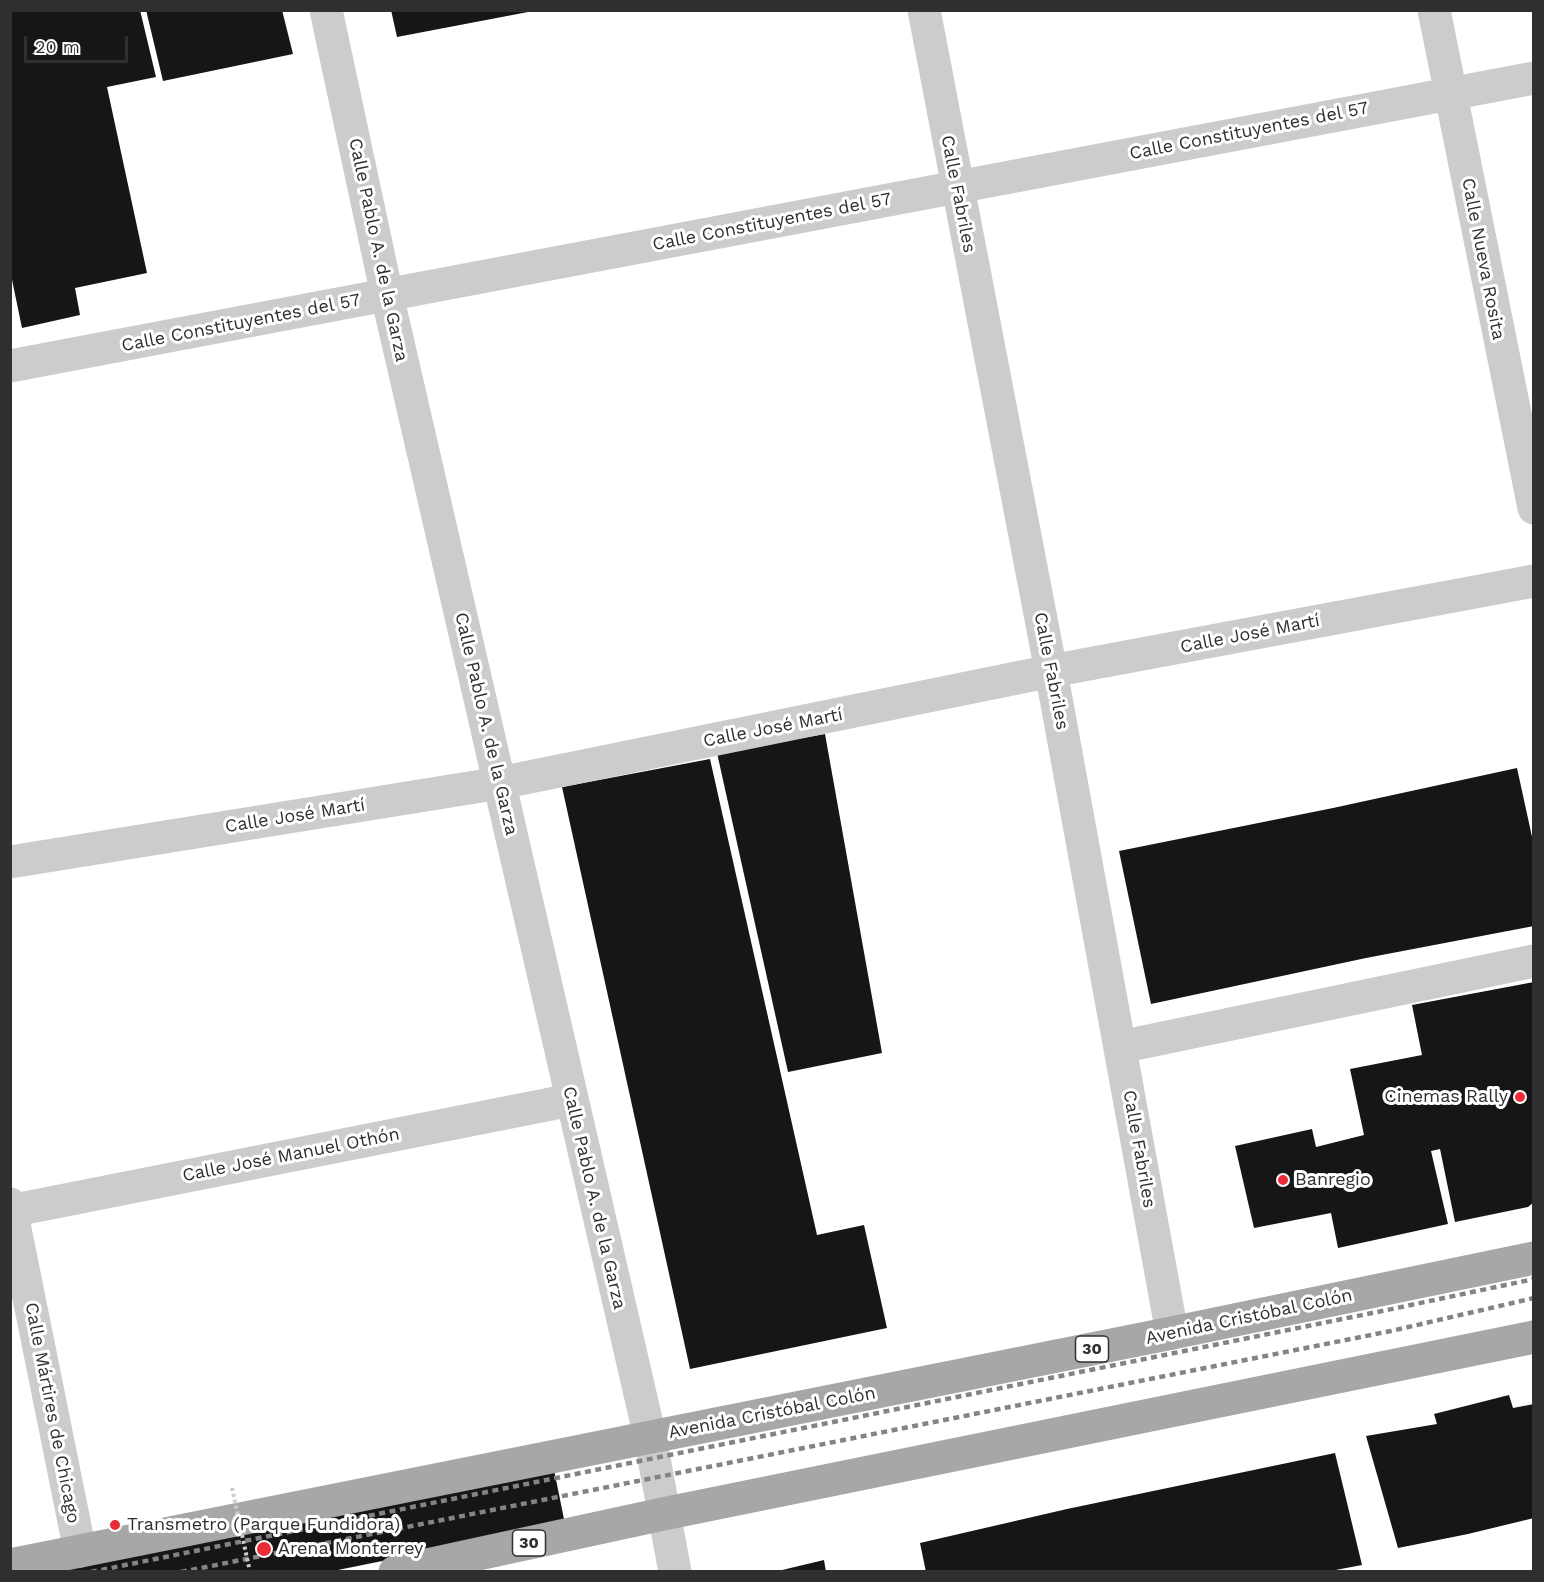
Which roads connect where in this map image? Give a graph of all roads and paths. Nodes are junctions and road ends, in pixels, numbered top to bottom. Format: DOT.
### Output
graph roads {
  1 [pos="327,10"];
  2 [pos="924,10"];
  3 [pos="1434,10"];
  4 [pos="1533,78"];
  5 [pos="1450,94"];
  6 [pos="957,186"];
  7 [pos="387,295"];
  8 [pos="10,366"];
  9 [pos="1533,508"];
  10 [pos="1533,581"];
  11 [pos="1051,671"];
  12 [pos="500,783"];
  13 [pos="10,862"];
  14 [pos="1533,961"];
  15 [pos="1120,1047"];
  16 [pos="571,1100"];
  17 [pos="11,1208"];
  18 [pos="1533,1258"];
  19 [pos="1172,1333"];
  20 [pos="1533,1337"];
  21 [pos="650,1437"];
  22 [pos="232,1488"];
  23 [pos="663,1514"];
  24 [pos="80,1551"];
  25 [pos="10,1565"];
  26 [pos="250,1572"];
  27 [pos="395,1572"];
  28 [pos="675,1572"];
  1 -- 7 [label="street, Calle Pablo A. de la Garza"];
  2 -- 6 [label="street, Calle Fabriles"];
  3 -- 5 [label="street, Calle Nueva Rosita"];
  4 -- 5 [label="street, Calle Constituyentes del 57"];
  5 -- 6 [label="street, Calle Constituyentes del 57"];
  5 -- 9 [label="street, Calle Nueva Rosita"];
  6 -- 7 [label="street, Calle Constituyentes del 57"];
  6 -- 11 [label="street, Calle Fabriles"];
  7 -- 8 [label="street, Calle Constituyentes del 57"];
  7 -- 12 [label="street, Calle Pablo A. de la Garza"];
  10 -- 11 [label="street, Calle José Martí"];
  11 -- 12 [label="street, Calle José Martí"];
  11 -- 15 [label="street, Calle Fabriles"];
  12 -- 13 [label="street, Calle José Martí"];
  12 -- 16 [label="street, Calle Pablo A. de la Garza"];
  14 -- 15 [label="street"];
  15 -- 19 [label="street, Calle Fabriles"];
  16 -- 17 [label="street, Calle José Manuel Othón"];
  16 -- 21 [label="street, Calle Pablo A. de la Garza"];
  17 -- 24 [label="street, Calle Mártires de Chicago"];
  18 -- 19 [label="main road, Avenida Cristóbal Colón / 30"];
  19 -- 21 [label="main road, Avenida Cristóbal Colón / 30"];
  20 -- 23 [label="main road, 30"];
  21 -- 23 [label="street"];
  21 -- 24 [label="main road, Avenida Cristóbal Colón / 30"];
  22 -- 26 [label="path, bridge"];
  23 -- 27 [label="main road, 30"];
  23 -- 28 [label="street"];
  24 -- 25 [label="main road, Avenida Cristóbal Colón / 30"];
}
